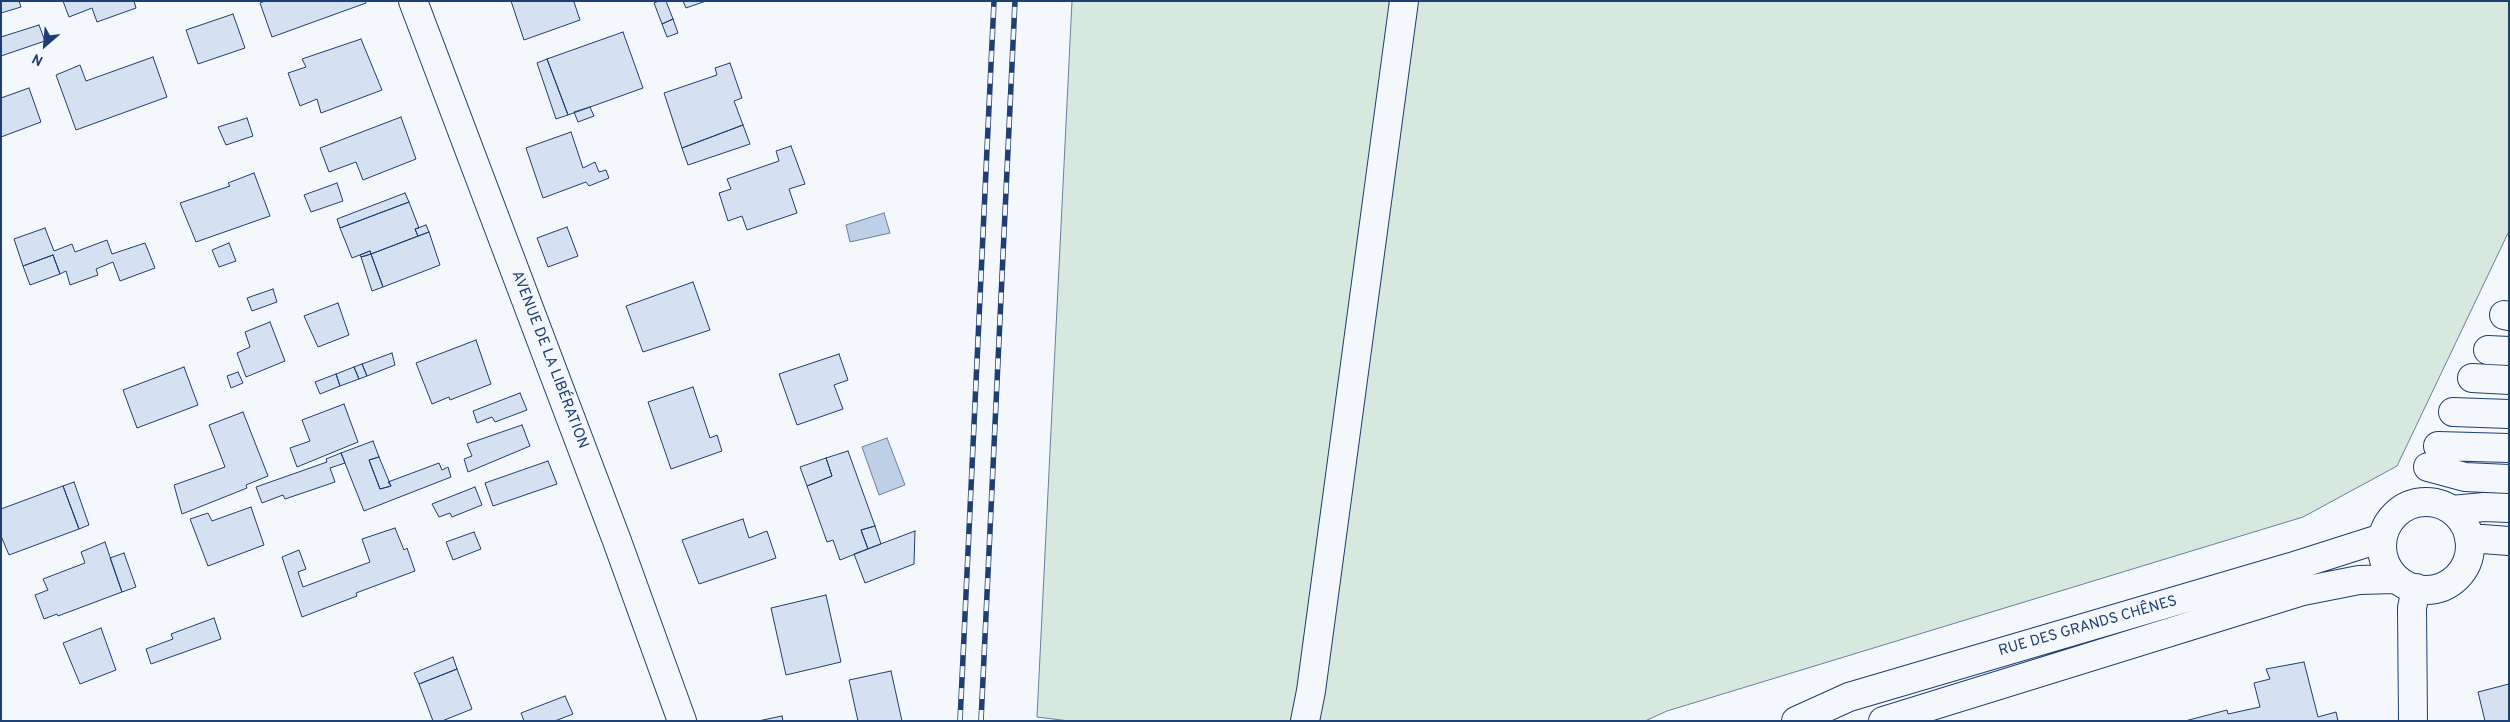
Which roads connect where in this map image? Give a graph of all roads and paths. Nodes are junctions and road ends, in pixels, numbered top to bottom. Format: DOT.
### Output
graph roads {
  1 [pos="413,1"];
  2 [pos="1404,1"];
  3 [pos="2472,378"];
  4 [pos="2509,380"];
  5 [pos="2453,412"];
  6 [pos="2509,414"];
  7 [pos="2509,448"];
  8 [pos="2509,478"];
  9 [pos="2509,508"];
  10 [pos="2452,510"];
  11 [pos="2382,538"];
  12 [pos="2469,538"];
  13 [pos="2509,541"];
  14 [pos="2406,583"];
  15 [pos="1312,691"];
  16 [pos="682,721"];
  17 [pos="1305,721"];
  18 [pos="1316,721"];
  19 [pos="1796,721"];
  20 [pos="1883,721"];
  21 [pos="2413,721"];
  1 -- 16 [label="street, AVENUE DE LA LIBÉRATION"];
  2 -- 15 [label="street"];
  3 -- 4 [label="street"];
  5 -- 6 [label="street"];
  7 -- 8 [label="street"];
  9 -- 10 [label="street"];
  10 -- 11 [label="street"];
  10 -- 12 [label="street"];
  11 -- 14 [label="street"];
  11 -- 19 [label="street, RUE DES GRANDS CHÊNES"];
  12 -- 13 [label="street"];
  12 -- 14 [label="street"];
  14 -- 20 [label="street, RUE DES GRANDS CHÊNES"];
  14 -- 21 [label="street"];
  15 -- 17 [label="street"];
  15 -- 18 [label="street"];
}
